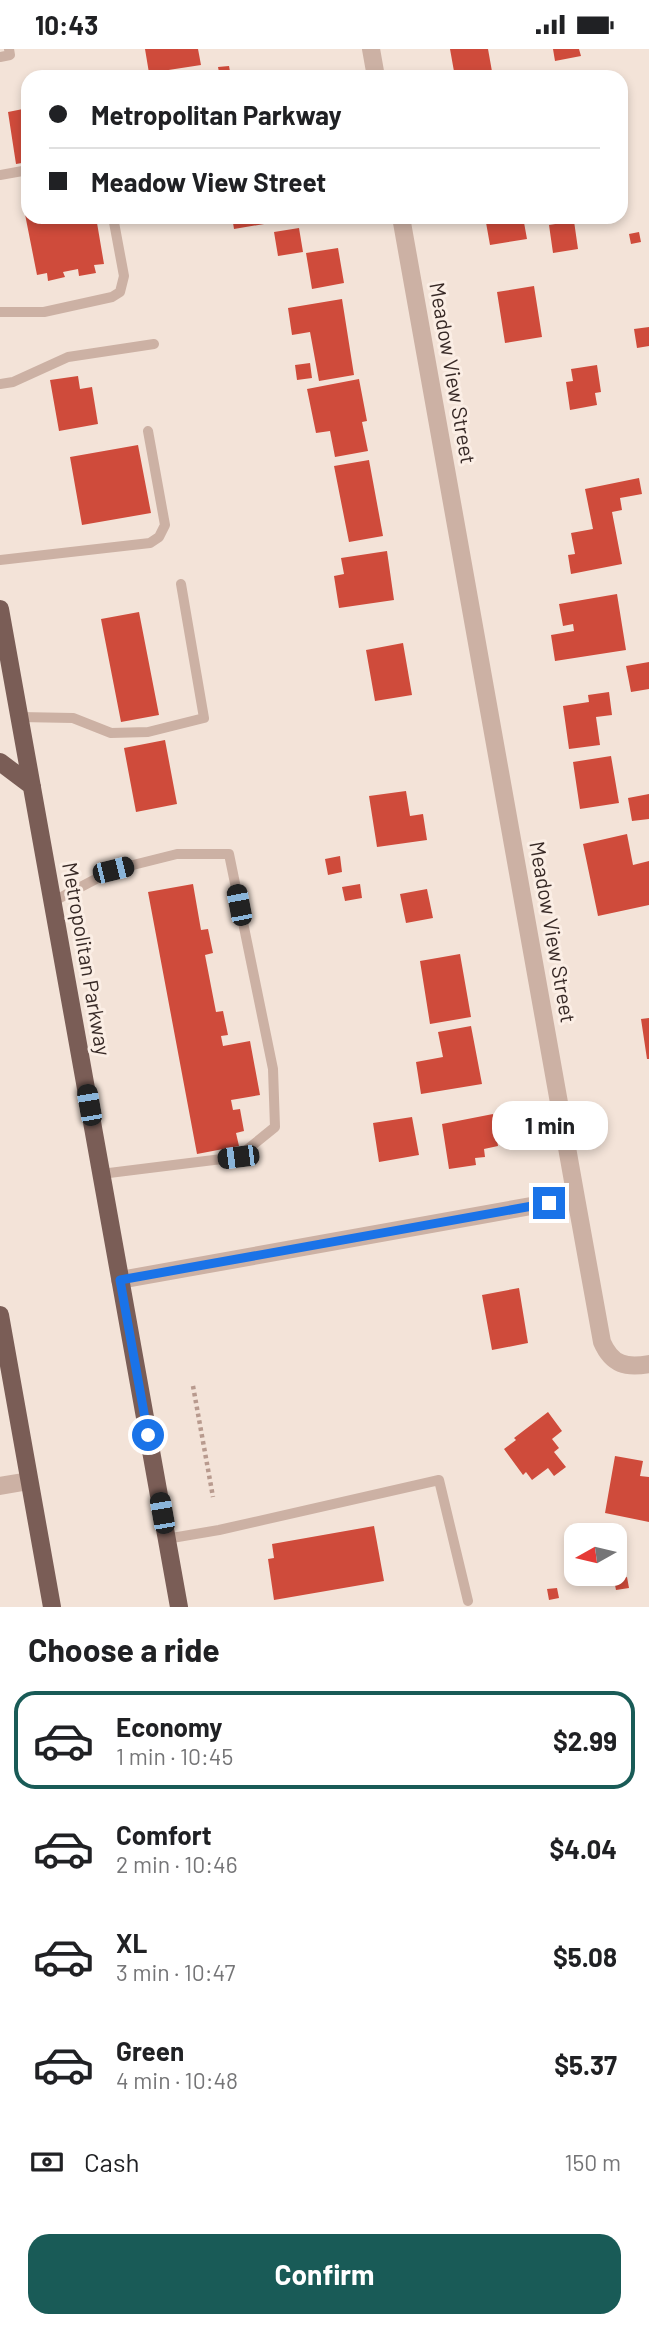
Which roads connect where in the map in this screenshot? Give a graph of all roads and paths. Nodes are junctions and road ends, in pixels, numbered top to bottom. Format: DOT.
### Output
graph roads {
  1 [pos="9,49"];
  2 [pos="371,49"];
  3 [pos="0,57"];
  4 [pos="375,70"];
  5 [pos="21,171"];
  6 [pos="0,175"];
  7 [pos="114,224"];
  8 [pos="402,224"];
  9 [pos="0,312"];
  10 [pos="154,344"];
  11 [pos="0,384"];
  12 [pos="148,431"];
  13 [pos="0,560"];
  14 [pos="181,584"];
  15 [pos="0,609"];
  16 [pos="20,716"];
  17 [pos="0,762"];
  18 [pos="32,786"];
  19 [pos="52,902"];
  20 [pos="101,1174"];
  21 [pos="576,1198"];
  22 [pos="120,1280"];
  23 [pos="0,1315"];
  24 [pos="649,1364"];
  25 [pos="193,1386"];
  26 [pos="29,1481"];
  27 [pos="0,1486"];
  28 [pos="213,1497"];
  29 [pos="166,1539"];
  30 [pos="468,1601"];
  31 [pos="52,1607"];
  32 [pos="178,1607"];
  1 -- 3 [label="lane"];
  2 -- 4 [label="street"];
  5 -- 6 [label="lane"];
  7 -- 9 [label="lane"];
  8 -- 21 [label="street, Meadow View Street"];
  10 -- 11 [label="lane"];
  12 -- 13 [label="lane"];
  14 -- 16 [label="lane"];
  15 -- 16 [label="main road, Metropolitan Parkway"];
  16 -- 18 [label="main road, Metropolitan Parkway"];
  17 -- 18 [label="main road"];
  18 -- 19 [label="main road, Metropolitan Parkway"];
  19 -- 20 [label="main road, Metropolitan Parkway"];
  19 -- 20 [label="lane"];
  20 -- 22 [label="main road, Metropolitan Parkway"];
  21 -- 22 [label="street"];
  21 -- 24 [label="street, Meadow View Street"];
  22 -- 29 [label="main road, Metropolitan Parkway"];
  23 -- 26 [label="main road"];
  25 -- 28 [label="path"];
  26 -- 27 [label="street"];
  26 -- 31 [label="main road"];
  29 -- 30 [label="lane"];
  29 -- 32 [label="main road, Metropolitan Parkway"];
}
